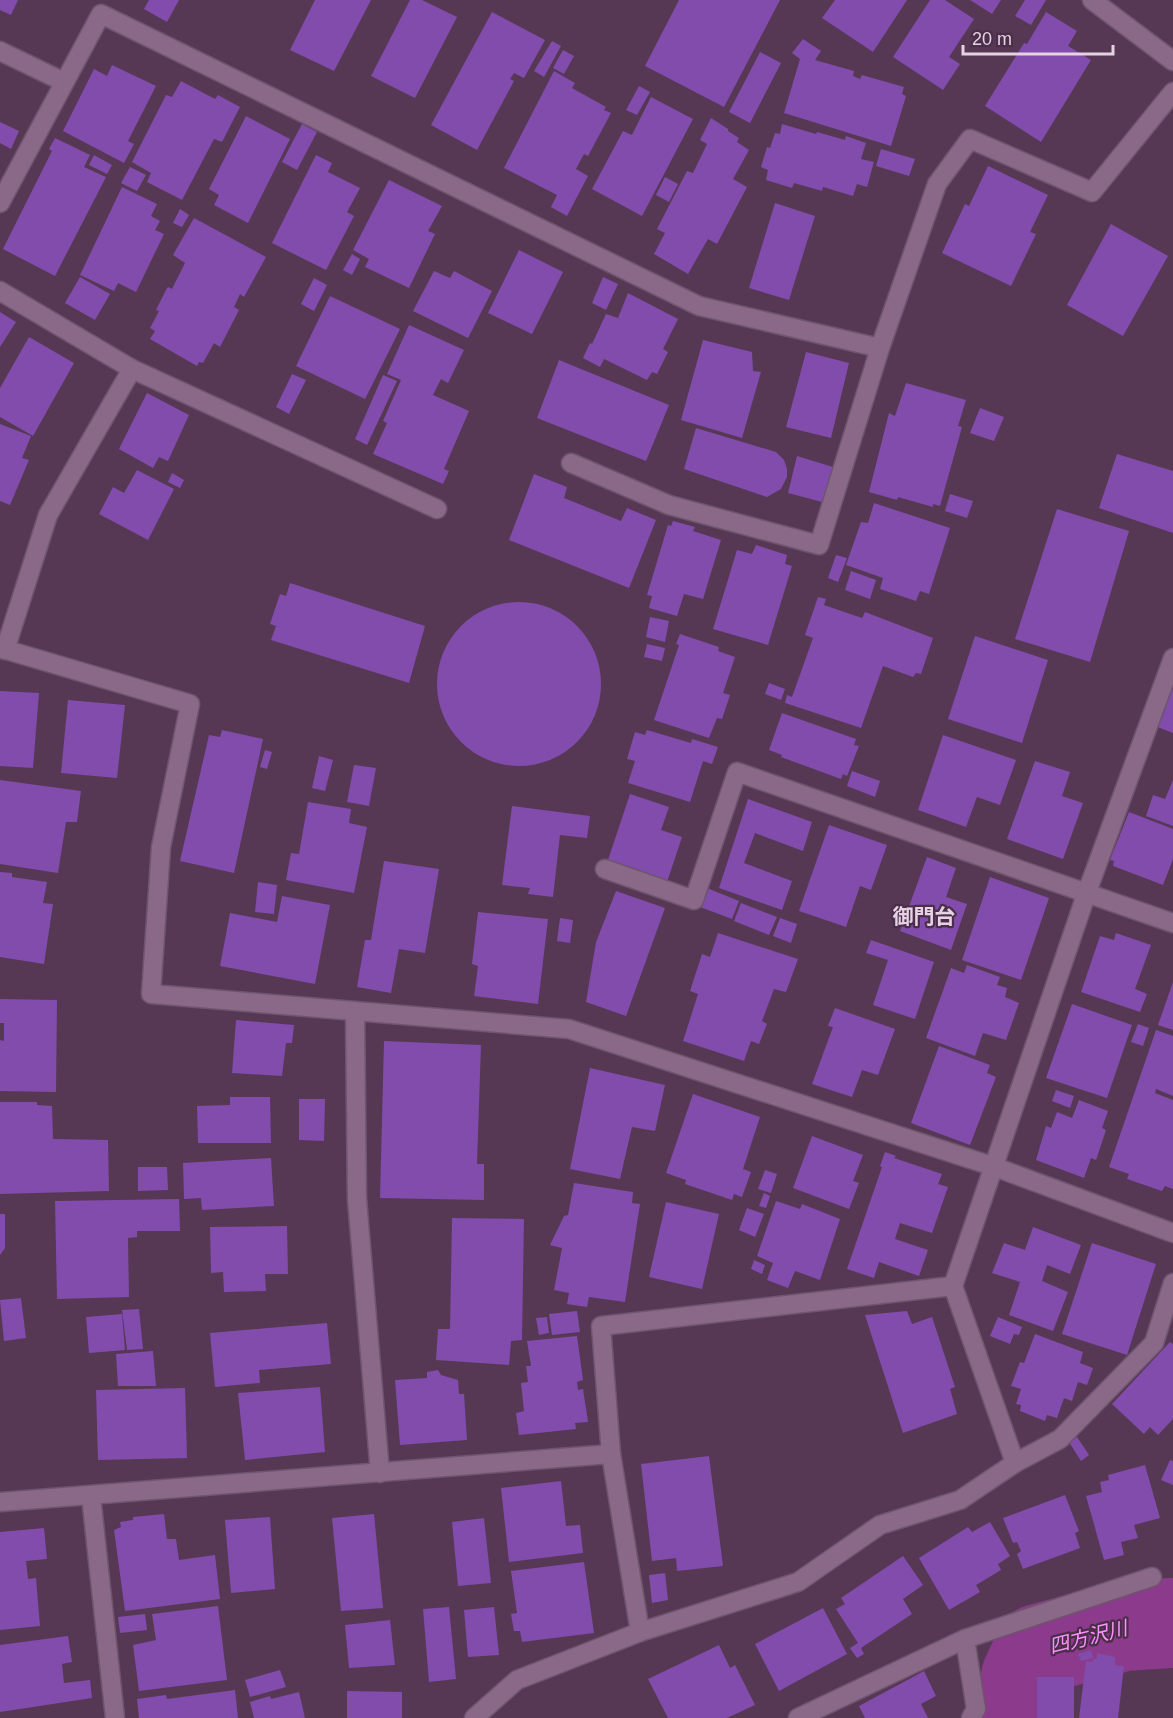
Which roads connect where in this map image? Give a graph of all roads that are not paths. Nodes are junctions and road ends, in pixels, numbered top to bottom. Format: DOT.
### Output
graph roads {
  1 [pos="1092,0"];
  2 [pos="0,51"];
  3 [pos="1173,61"];
  4 [pos="64,82"];
  5 [pos="1173,92"];
  6 [pos="0,203"];
  7 [pos="0,291"];
  8 [pos="880,348"];
  9 [pos="132,369"];
  10 [pos="571,463"];
  11 [pos="437,509"];
  12 [pos="3,649"];
  13 [pos="1173,658"];
  14 [pos="605,869"];
  15 [pos="1087,892"];
  16 [pos="1173,923"];
  17 [pos="355,1011"];
  18 [pos="995,1167"];
  19 [pos="1173,1233"];
  20 [pos="1173,1283"];
  21 [pos="953,1286"];
  22 [pos="611,1454"];
  23 [pos="1015,1463"];
  24 [pos="380,1473"];
  25 [pos="91,1496"];
  26 [pos="0,1502"];
  27 [pos="1152,1577"];
  28 [pos="640,1632"];
  29 [pos="965,1639"];
  30 [pos="115,1718"];
  31 [pos="474,1718"];
  32 [pos="798,1718"];
  33 [pos="971,1718"];
  1 -- 3 [label="street"];
  2 -- 4 [label="street"];
  4 -- 6 [label="street"];
  4 -- 8 [label="street"];
  5 -- 8 [label="street"];
  7 -- 9 [label="street"];
  8 -- 10 [label="street"];
  9 -- 11 [label="street"];
  9 -- 12 [label="street"];
  12 -- 17 [label="street"];
  13 -- 15 [label="street"];
  14 -- 15 [label="street"];
  15 -- 16 [label="street"];
  15 -- 18 [label="street"];
  17 -- 18 [label="street"];
  17 -- 24 [label="street"];
  18 -- 19 [label="street"];
  18 -- 21 [label="street"];
  20 -- 23 [label="street"];
  21 -- 22 [label="street"];
  21 -- 23 [label="street"];
  22 -- 24 [label="street"];
  22 -- 28 [label="street"];
  23 -- 28 [label="street"];
  24 -- 25 [label="street"];
  25 -- 26 [label="street"];
  25 -- 30 [label="street"];
  27 -- 29 [label="street"];
  28 -- 31 [label="street"];
  29 -- 32 [label="street"];
  29 -- 33 [label="street"];
}
